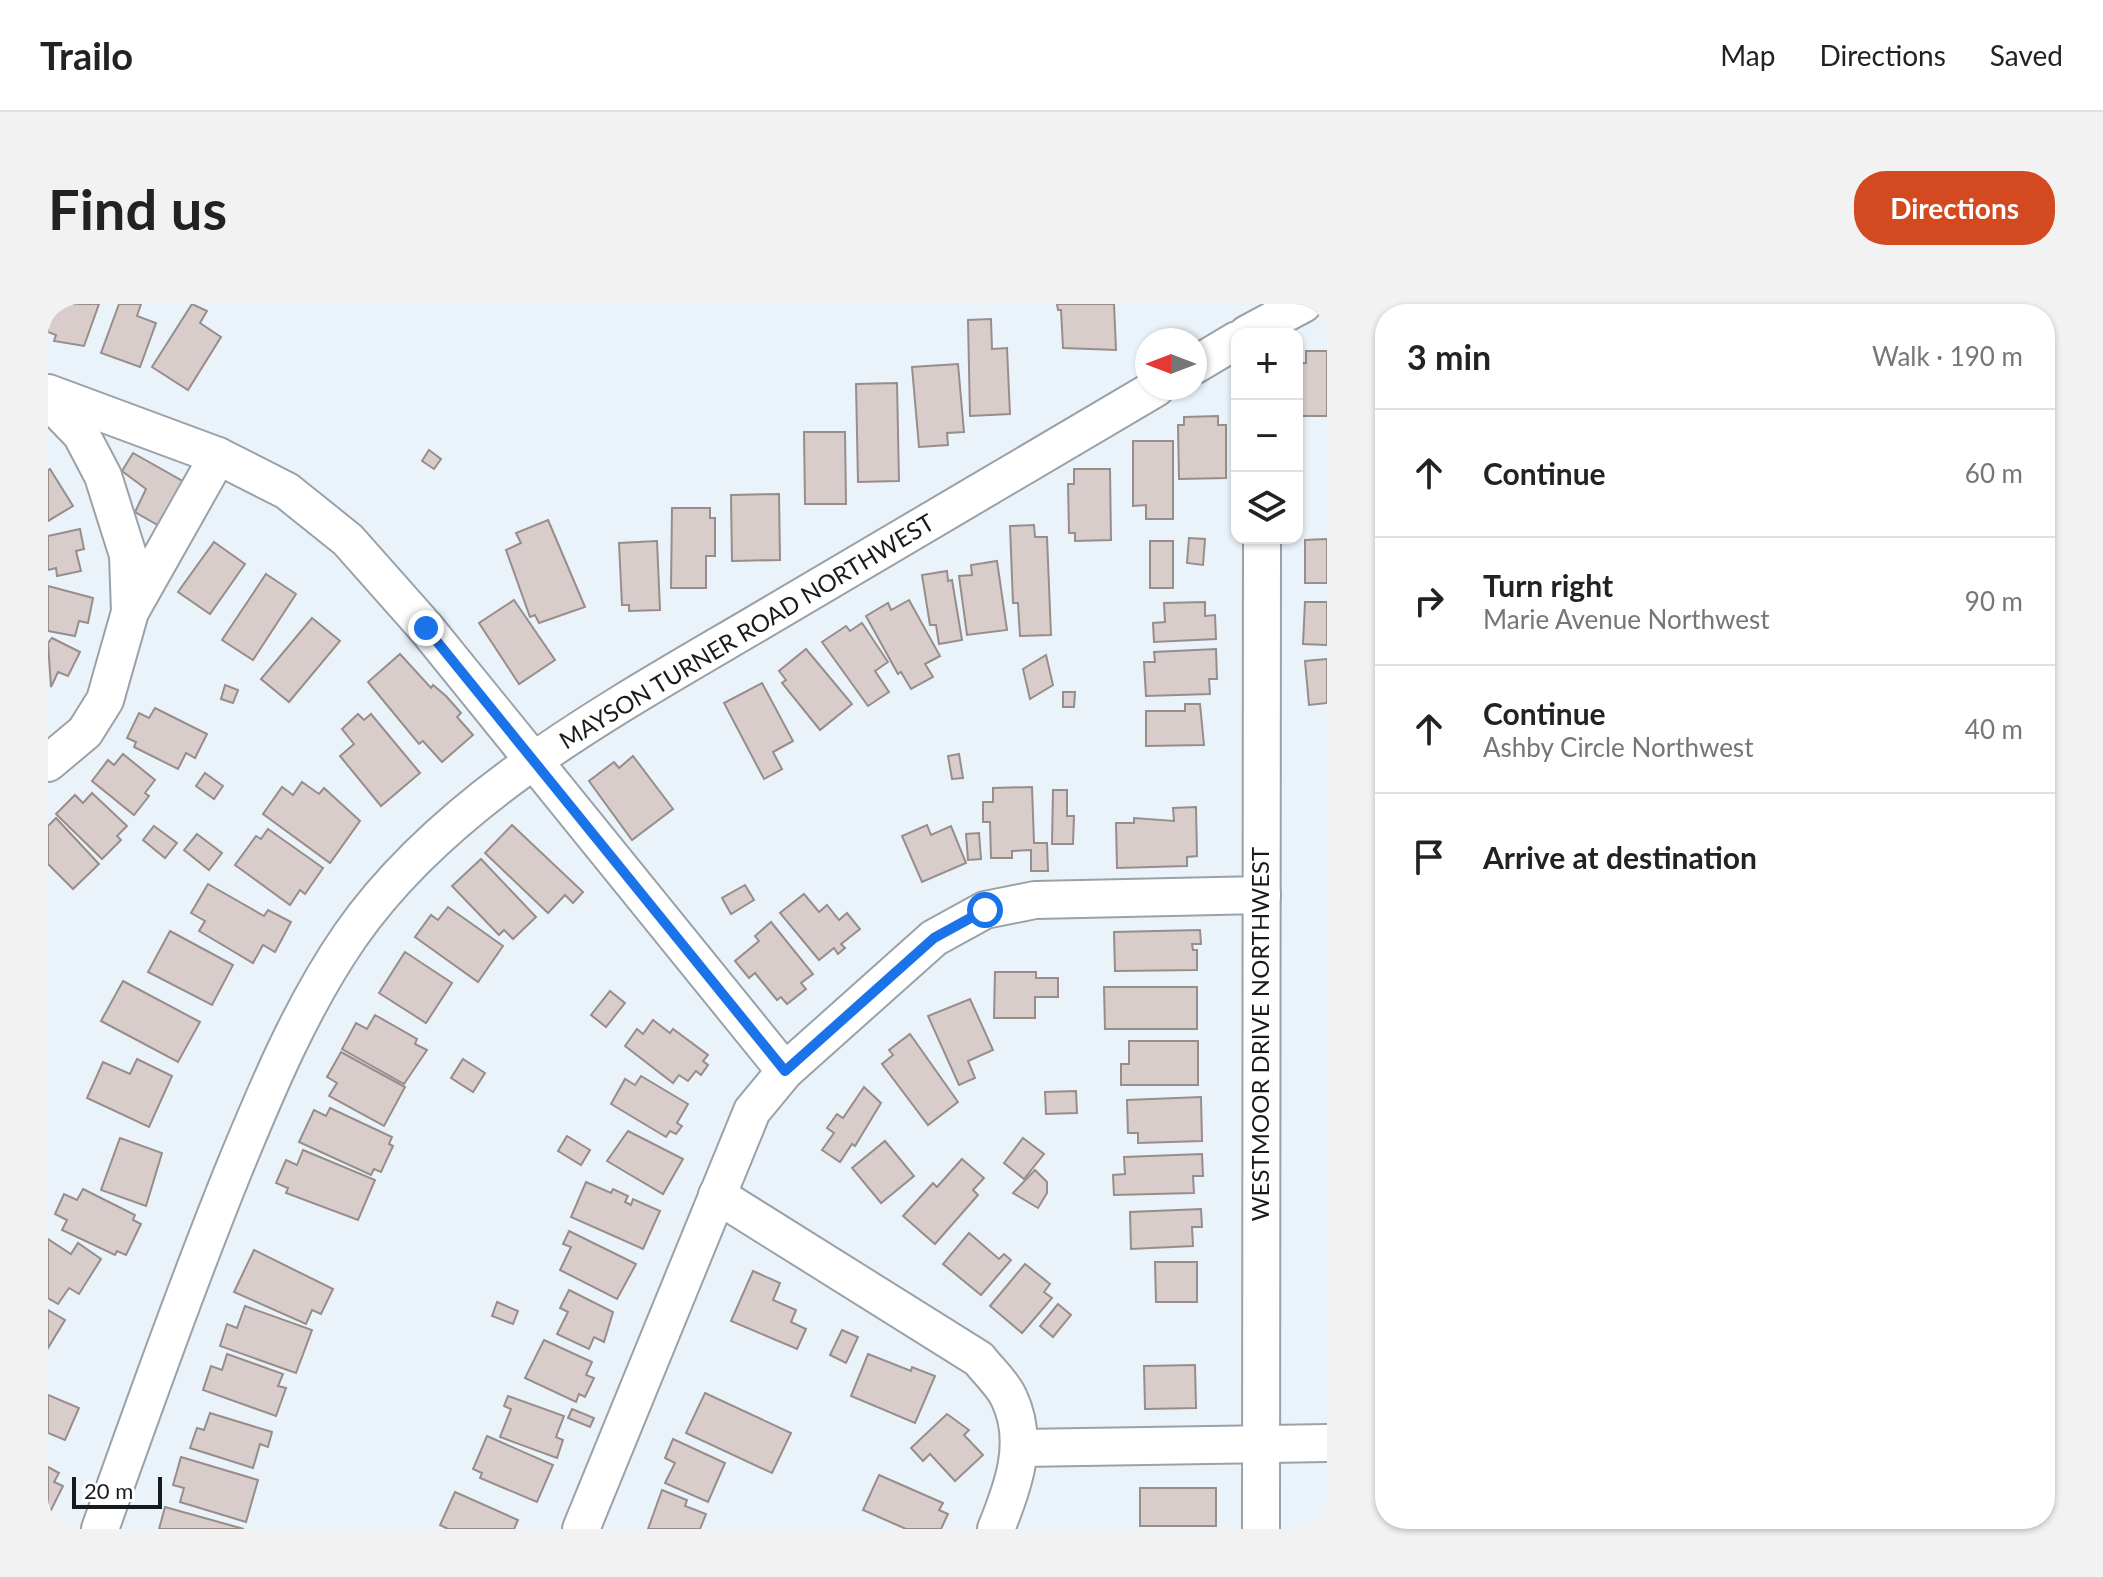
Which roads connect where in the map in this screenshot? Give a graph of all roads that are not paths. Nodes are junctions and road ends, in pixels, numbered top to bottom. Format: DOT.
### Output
graph roads {
  1 [pos="1303,304"];
  2 [pos="1260,328"];
  3 [pos="1231,344"];
  4 [pos="1207,358"];
  5 [pos="48,393"];
  6 [pos="48,400"];
  7 [pos="1136,400"];
  8 [pos="218,456"];
  9 [pos="1262,544"];
  10 [pos="130,612"];
  11 [pos="534,761"];
  12 [pos="48,763"];
  13 [pos="1262,895"];
  14 [pos="785,1071"];
  15 [pos="717,1195"];
  16 [pos="1261,1443"];
  17 [pos="1327,1443"];
  18 [pos="1020,1448"];
  19 [pos="100,1529"];
  20 [pos="581,1529"];
  21 [pos="996,1529"];
  22 [pos="1261,1529"];
  1 -- 2 [label="street"];
  3 -- 4 [label="street"];
  5 -- 8 [label="street"];
  6 -- 10 [label="street"];
  7 -- 11 [label="street, MAYSON TURNER ROAD NORTHWEST"];
  8 -- 10 [label="street"];
  8 -- 11 [label="street"];
  9 -- 13 [label="street, WESTMOOR DRIVE NORTHWEST"];
  10 -- 12 [label="street"];
  11 -- 14 [label="street"];
  11 -- 19 [label="street, MAYSON TURNER ROAD NORTHWEST"];
  13 -- 14 [label="street"];
  13 -- 16 [label="street, WESTMOOR DRIVE NORTHWEST"];
  14 -- 15 [label="street"];
  15 -- 18 [label="street"];
  15 -- 20 [label="street"];
  16 -- 17 [label="street"];
  16 -- 18 [label="street"];
  16 -- 22 [label="street, WESTMOOR DRIVE NORTHWEST"];
  18 -- 21 [label="street"];
}
